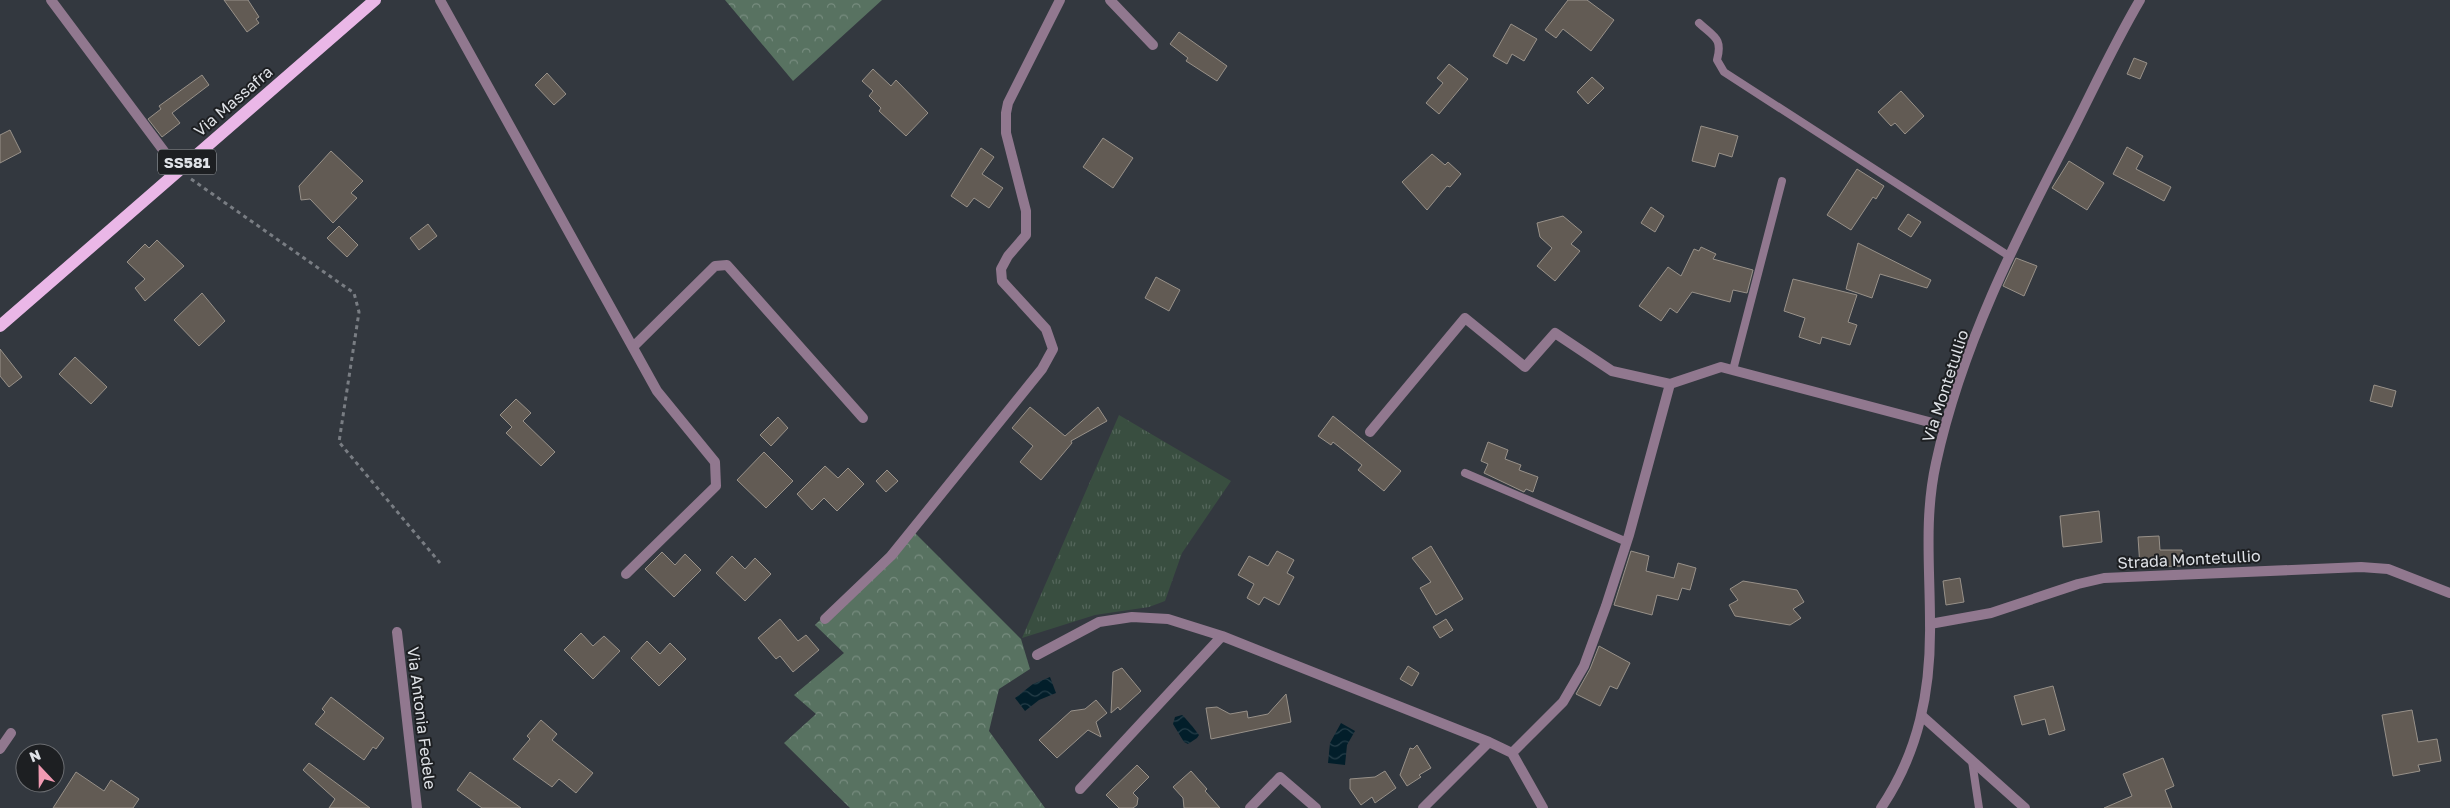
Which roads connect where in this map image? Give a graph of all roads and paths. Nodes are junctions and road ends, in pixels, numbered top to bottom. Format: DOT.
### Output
graph roads {
  1 [pos="51,0"];
  2 [pos="375,0"];
  3 [pos="440,0"];
  4 [pos="1060,0"];
  5 [pos="1110,0"];
  6 [pos="2140,0"];
  7 [pos="1699,23"];
  8 [pos="1153,45"];
  9 [pos="178,170"];
  10 [pos="1782,181"];
  11 [pos="2009,256"];
  12 [pos="0,326"];
  13 [pos="633,347"];
  14 [pos="1733,370"];
  15 [pos="1670,384"];
  16 [pos="863,418"];
  17 [pos="1944,426"];
  18 [pos="1370,432"];
  19 [pos="1465,474"];
  20 [pos="1626,542"];
  21 [pos="440,563"];
  22 [pos="626,574"];
  23 [pos="2450,594"];
  24 [pos="825,619"];
  25 [pos="1930,624"];
  26 [pos="396,632"];
  27 [pos="1222,636"];
  28 [pos="1037,655"];
  29 [pos="1922,716"];
  30 [pos="11,733"];
  31 [pos="1489,742"];
  32 [pos="0,749"];
  33 [pos="1512,753"];
  34 [pos="1971,759"];
  35 [pos="1080,789"];
  36 [pos="418,808"];
  37 [pos="1250,808"];
  38 [pos="1316,808"];
  39 [pos="1423,808"];
  40 [pos="1543,808"];
  41 [pos="1881,808"];
  42 [pos="1978,808"];
  43 [pos="2025,808"];
  1 -- 9 [label="street"];
  2 -- 9 [label="main road, Via Massafra / SS581"];
  3 -- 13 [label="street"];
  4 -- 24 [label="street"];
  5 -- 8 [label="street"];
  6 -- 11 [label="street, Via Montetullio"];
  7 -- 11 [label="lane"];
  9 -- 12 [label="main road, Via Massafra / SS581"];
  9 -- 21 [label="path"];
  10 -- 14 [label="lane"];
  11 -- 17 [label="street, Via Montetullio"];
  13 -- 16 [label="street"];
  13 -- 22 [label="street"];
  14 -- 15 [label="street"];
  14 -- 17 [label="street"];
  15 -- 18 [label="street"];
  15 -- 20 [label="street"];
  17 -- 25 [label="street, Via Montetullio"];
  19 -- 20 [label="lane"];
  20 -- 33 [label="street"];
  23 -- 25 [label="street, Strada Montetullio"];
  25 -- 29 [label="street, Via Montetullio"];
  26 -- 36 [label="street, Via Antonia Fedele"];
  27 -- 28 [label="street"];
  27 -- 31 [label="street"];
  27 -- 35 [label="street"];
  29 -- 34 [label="street"];
  29 -- 41 [label="street, Via Montetullio"];
  30 -- 32 [label="street"];
  31 -- 33 [label="street"];
  31 -- 39 [label="street"];
  33 -- 40 [label="street"];
  34 -- 42 [label="lane"];
  34 -- 43 [label="street"];
  37 -- 38 [label="street"];
}
